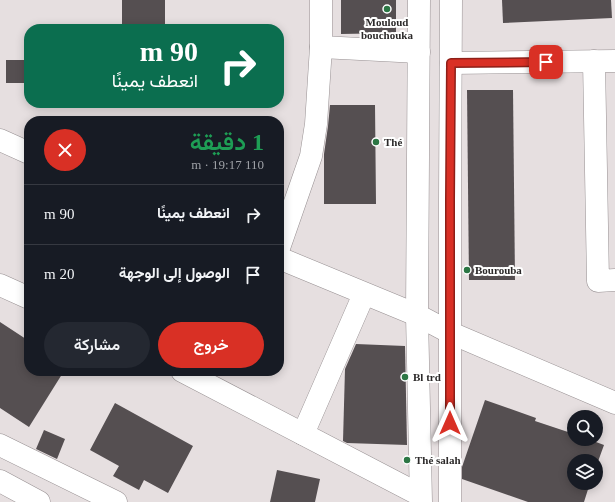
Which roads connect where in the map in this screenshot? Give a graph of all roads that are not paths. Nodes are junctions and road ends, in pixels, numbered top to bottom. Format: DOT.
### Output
graph roads {
  1 [pos="321,0"];
  2 [pos="419,0"];
  3 [pos="452,0"];
  4 [pos="321,47"];
  5 [pos="419,52"];
  6 [pos="605,61"];
  7 [pos="451,63"];
  8 [pos="0,140"];
  9 [pos="24,151"];
  10 [pos="606,171"];
  11 [pos="284,234"];
  12 [pos="284,260"];
  13 [pos="615,280"];
  14 [pos="0,285"];
  15 [pos="364,294"];
  16 [pos="24,296"];
  17 [pos="417,315"];
  18 [pos="450,333"];
  19 [pos="192,376"];
  20 [pos="615,403"];
  21 [pos="303,434"];
  22 [pos="0,445"];
  23 [pos="0,481"];
  24 [pos="421,498"];
  25 [pos="39,502"];
  26 [pos="116,502"];
  27 [pos="450,502"];
  1 -- 4 [label="street"];
  2 -- 5 [label="street"];
  3 -- 7 [label="street"];
  4 -- 5 [label="street"];
  4 -- 11 [label="street"];
  5 -- 17 [label="street"];
  6 -- 7 [label="street"];
  6 -- 10 [label="street"];
  7 -- 18 [label="street"];
  8 -- 9 [label="street"];
  10 -- 13 [label="street"];
  12 -- 15 [label="street"];
  14 -- 16 [label="street"];
  15 -- 17 [label="street"];
  15 -- 21 [label="street"];
  17 -- 18 [label="street"];
  17 -- 24 [label="street"];
  18 -- 20 [label="street"];
  18 -- 27 [label="street"];
  19 -- 21 [label="street"];
  21 -- 24 [label="street"];
  22 -- 26 [label="street"];
  23 -- 25 [label="street"];
}
